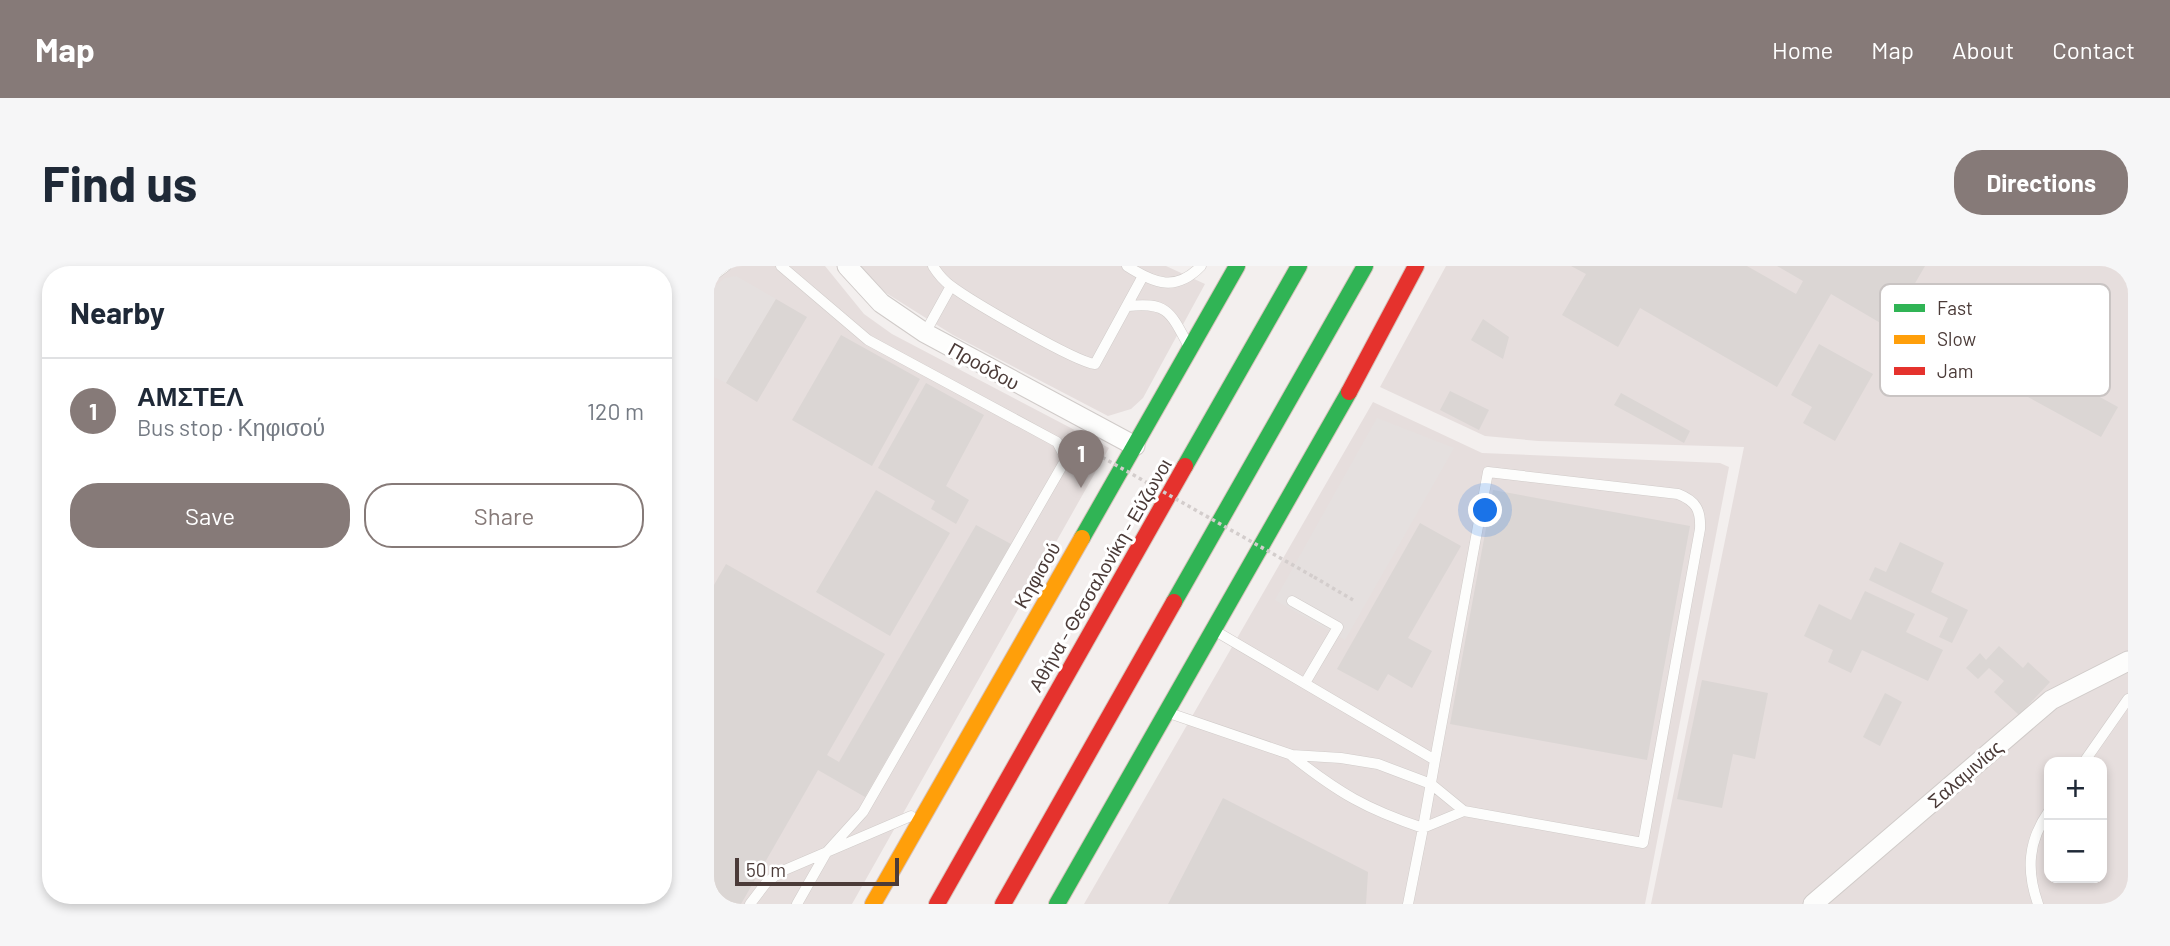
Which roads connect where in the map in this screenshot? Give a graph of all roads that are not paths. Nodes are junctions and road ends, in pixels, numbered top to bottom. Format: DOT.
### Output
graph roads {
  1 [pos="726,266"];
  2 [pos="780,266"];
  3 [pos="847,266"];
  4 [pos="933,266"];
  5 [pos="1127,266"];
  6 [pos="1138,266"];
  7 [pos="1201,266"];
  8 [pos="1237,266"];
  9 [pos="1299,266"];
  10 [pos="1365,266"];
  11 [pos="1416,266"];
  12 [pos="714,275"];
  13 [pos="1143,276"];
  14 [pos="951,286"];
  15 [pos="1128,306"];
  16 [pos="925,333"];
  17 [pos="1190,349"];
  18 [pos="1135,446"];
  19 [pos="1292,601"];
  20 [pos="1213,631"];
  21 [pos="2128,661"];
  22 [pos="1305,683"];
  23 [pos="2128,699"];
  24 [pos="1167,712"];
  25 [pos="1292,755"];
  26 [pos="2087,757"];
  27 [pos="1435,760"];
  28 [pos="1431,785"];
  29 [pos="931,802"];
  30 [pos="1464,811"];
  31 [pos="2044,818"];
  32 [pos="1423,828"];
  33 [pos="826,853"];
  34 [pos="750,904"];
  35 [pos="797,904"];
  36 [pos="873,904"];
  37 [pos="937,904"];
  38 [pos="1003,904"];
  39 [pos="1058,904"];
  40 [pos="1408,904"];
  41 [pos="1813,904"];
  42 [pos="2038,904"];
  1 -- 12 [label="lane"];
  2 -- 33 [label="lane"];
  3 -- 16 [label="street, Προόδου"];
  4 -- 14 [label="lane"];
  5 -- 13 [label="lane"];
  6 -- 13 [label="lane"];
  7 -- 13 [label="lane"];
  8 -- 17 [label="main road, Κηφισού"];
  9 -- 37 [label="main road, Αθήνα - Θεσσαλονίκη - Εύζωνοι"];
  10 -- 38 [label="main road"];
  11 -- 20 [label="main road"];
  13 -- 15 [label="lane"];
  14 -- 15 [label="lane"];
  14 -- 16 [label="lane"];
  15 -- 17 [label="lane"];
  16 -- 18 [label="street, Προόδου"];
  17 -- 18 [label="main road, Κηφισού"];
  18 -- 29 [label="main road, Κηφισού"];
  19 -- 22 [label="lane"];
  20 -- 22 [label="lane"];
  20 -- 24 [label="main road"];
  21 -- 41 [label="street, Σαλαμινίας"];
  22 -- 27 [label="lane"];
  23 -- 26 [label="lane"];
  24 -- 25 [label="lane"];
  24 -- 39 [label="main road"];
  25 -- 28 [label="lane"];
  25 -- 32 [label="lane"];
  27 -- 28 [label="lane"];
  27 -- 30 [label="lane"];
  28 -- 30 [label="lane"];
  28 -- 32 [label="lane"];
  29 -- 33 [label="lane"];
  29 -- 36 [label="main road, Κηφισού"];
  30 -- 32 [label="lane"];
  31 -- 42 [label="lane"];
  32 -- 40 [label="lane"];
  33 -- 34 [label="lane"];
  33 -- 35 [label="lane"];
}
